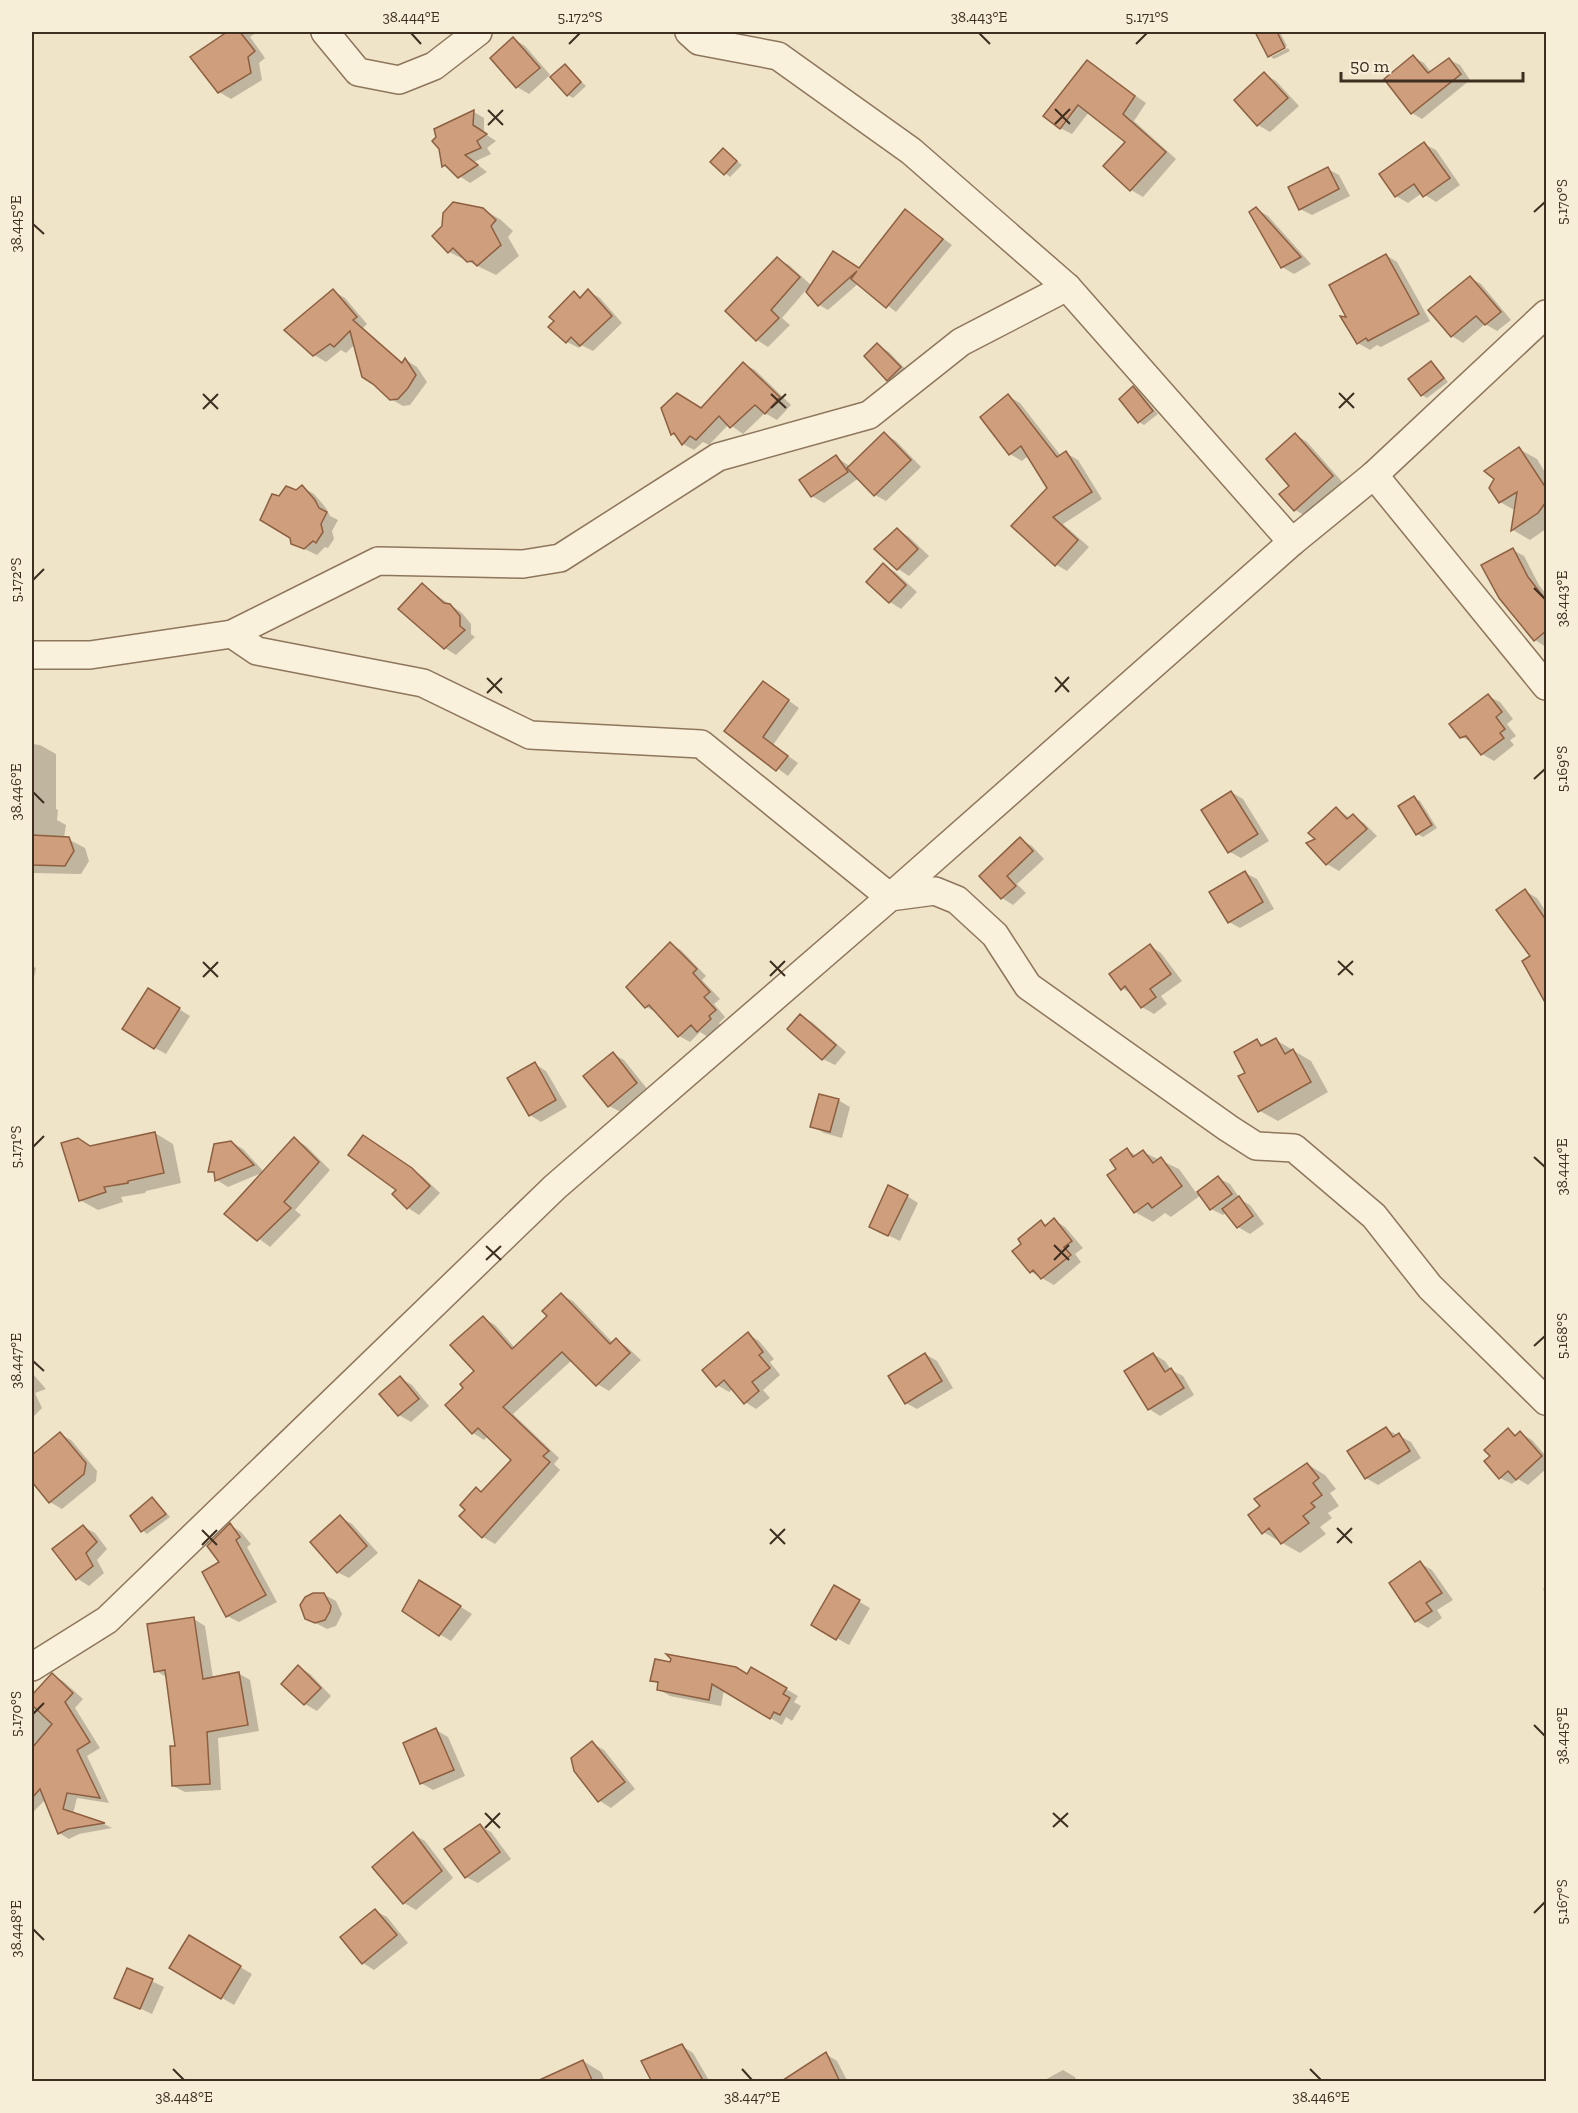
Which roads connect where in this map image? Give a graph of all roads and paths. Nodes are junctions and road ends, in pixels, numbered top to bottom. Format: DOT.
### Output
graph roads {
  1 [pos="325,32"];
  2 [pos="478,32"];
  3 [pos="689,32"];
  4 [pos="1067,287"];
  5 [pos="1546,314"];
  6 [pos="1374,475"];
  7 [pos="1292,542"];
  8 [pos="232,634"];
  9 [pos="32,655"];
  10 [pos="1546,686"];
  11 [pos="890,897"];
  12 [pos="1546,1401"];
  13 [pos="32,1667"];
  1 -- 2 [label="street"];
  3 -- 4 [label="street"];
  4 -- 7 [label="street"];
  4 -- 8 [label="street"];
  5 -- 6 [label="street"];
  6 -- 7 [label="street"];
  6 -- 10 [label="street"];
  7 -- 11 [label="street"];
  8 -- 9 [label="street"];
  8 -- 11 [label="street"];
  11 -- 12 [label="street"];
  11 -- 13 [label="street"];
}
